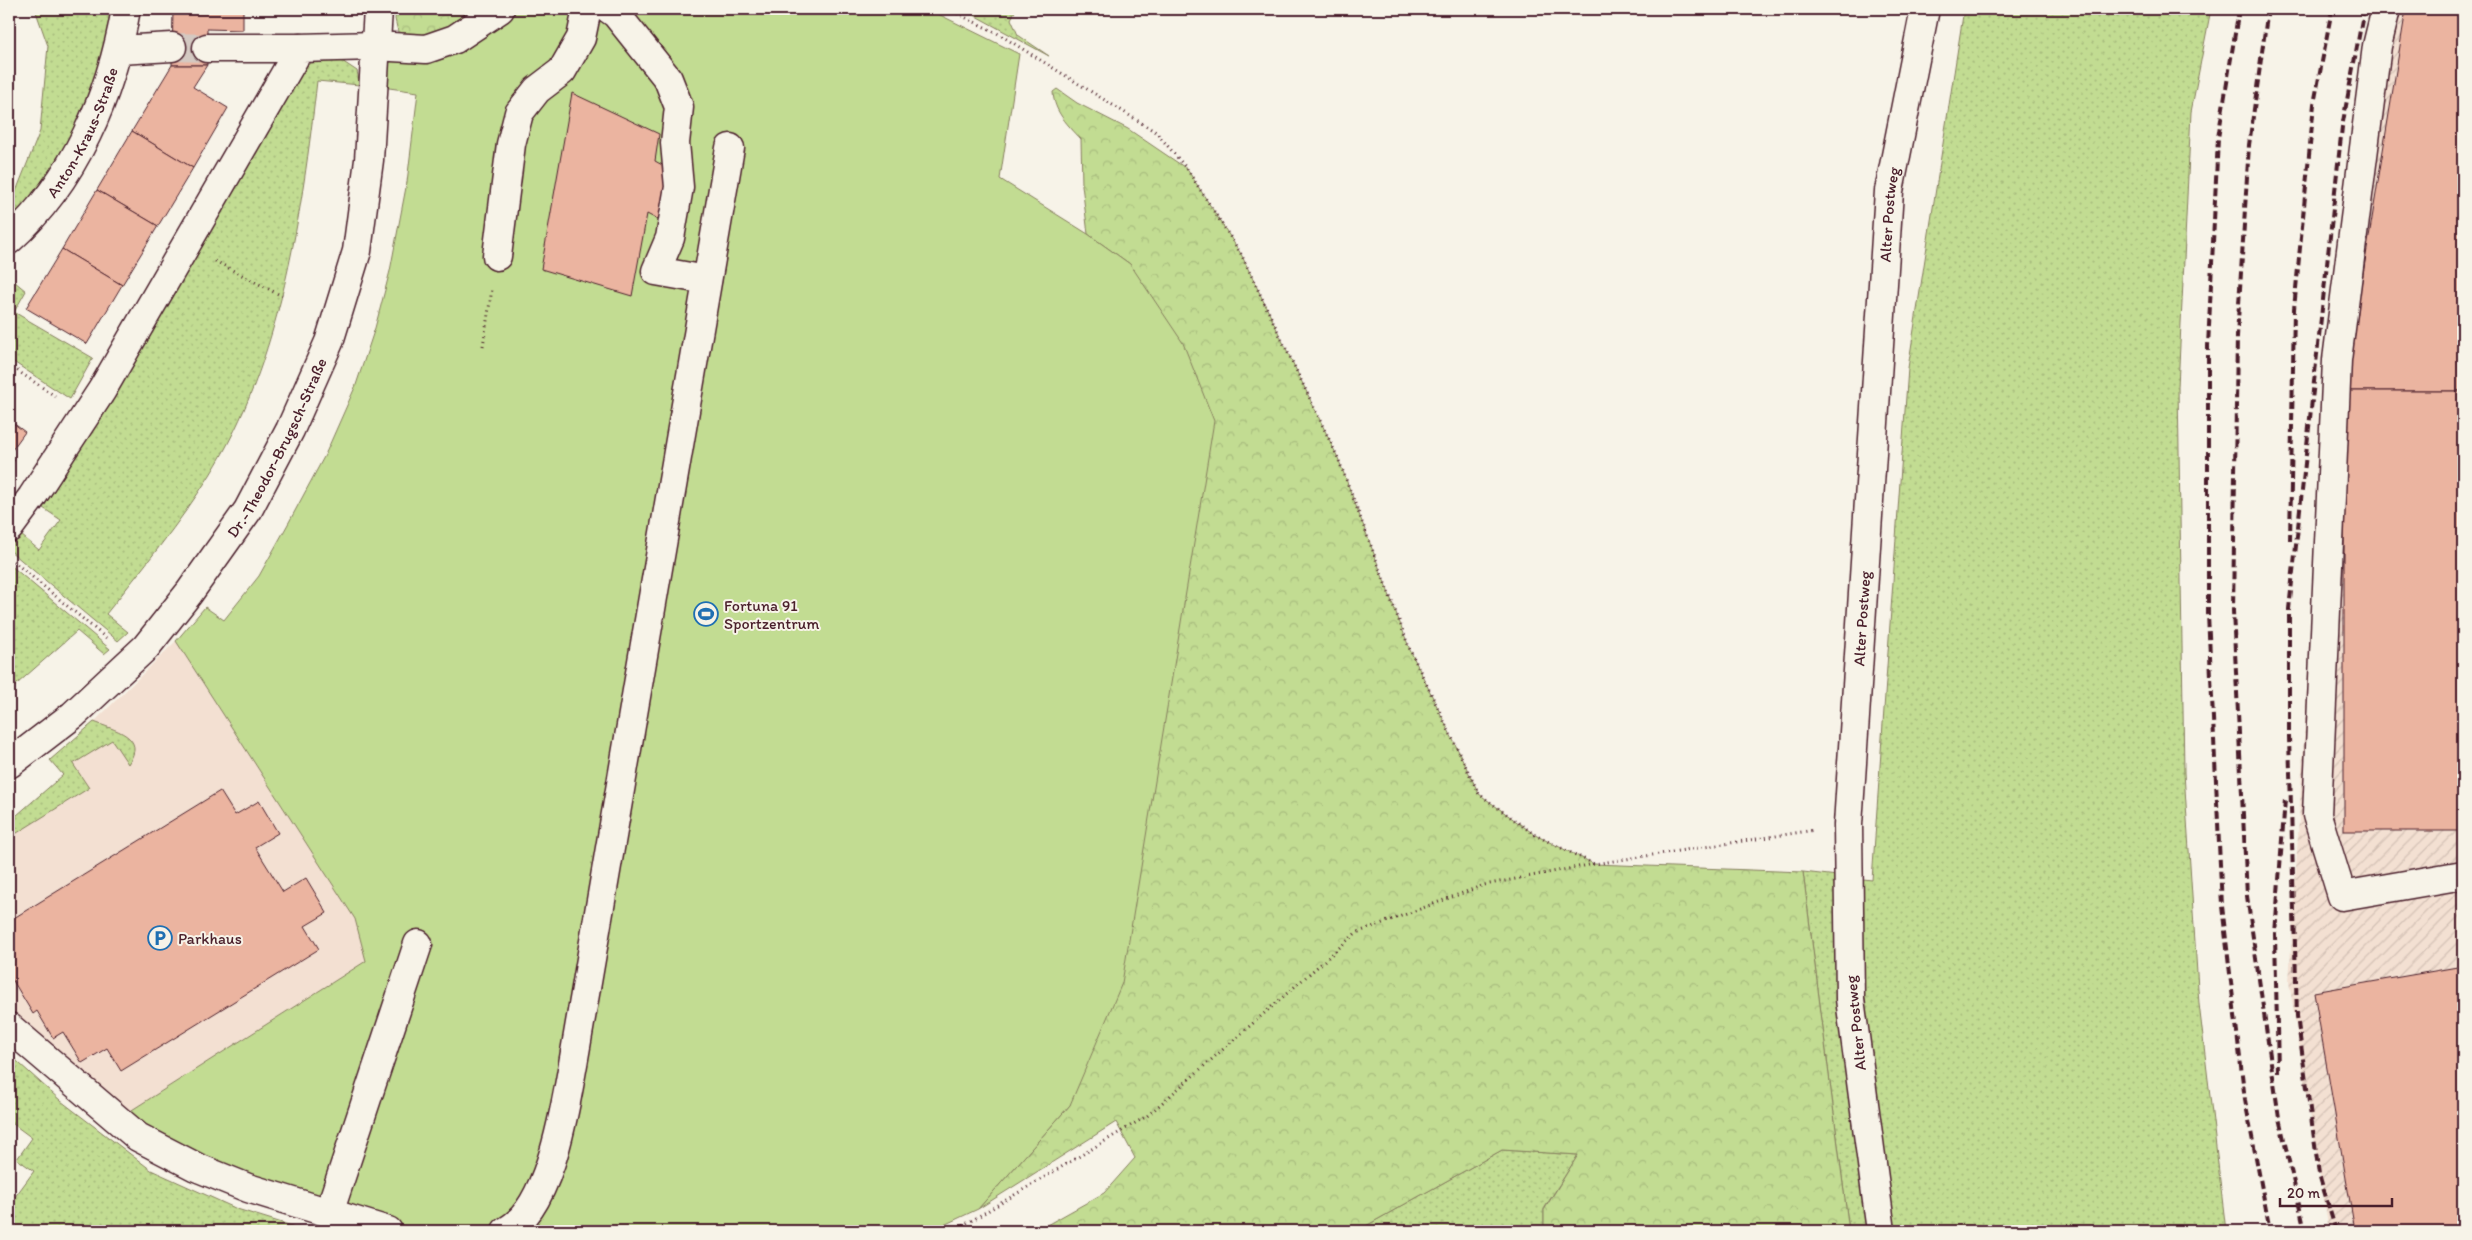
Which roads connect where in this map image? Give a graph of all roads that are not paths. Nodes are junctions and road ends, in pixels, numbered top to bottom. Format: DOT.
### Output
graph roads {
  1 [pos="126,9"];
  2 [pos="378,9"];
  3 [pos="500,9"];
  4 [pos="587,9"];
  5 [pos="609,9"];
  6 [pos="1925,9"];
  7 [pos="2386,9"];
  8 [pos="375,46"];
  9 [pos="172,48"];
  10 [pos="207,48"];
  11 [pos="300,48"];
  12 [pos="119,50"];
  13 [pos="730,148"];
  14 [pos="9,240"];
  15 [pos="497,256"];
  16 [pos="707,280"];
  17 [pos="9,528"];
  18 [pos="9,764"];
  19 [pos="2463,875"];
  20 [pos="418,944"];
  21 [pos="9,1027"];
  22 [pos="329,1213"];
  23 [pos="388,1231"];
  24 [pos="506,1231"];
  25 [pos="1881,1231"];
  1 -- 12 [label="street, Anton-Kraus-Straße"];
  2 -- 8 [label="street, Dr.-Theodor-Brugsch-Straße"];
  3 -- 8 [label="street"];
  4 -- 15 [label="street"];
  5 -- 16 [label="street"];
  6 -- 25 [label="street, Alter Postweg"];
  7 -- 19 [label="street"];
  8 -- 11 [label="street"];
  8 -- 18 [label="street, Dr.-Theodor-Brugsch-Straße"];
  9 -- 12 [label="street"];
  10 -- 11 [label="street"];
  11 -- 17 [label="street"];
  12 -- 14 [label="street, Anton-Kraus-Straße"];
  13 -- 16 [label="street"];
  16 -- 24 [label="street"];
  20 -- 22 [label="street"];
  21 -- 22 [label="street"];
  22 -- 23 [label="street"];
}
